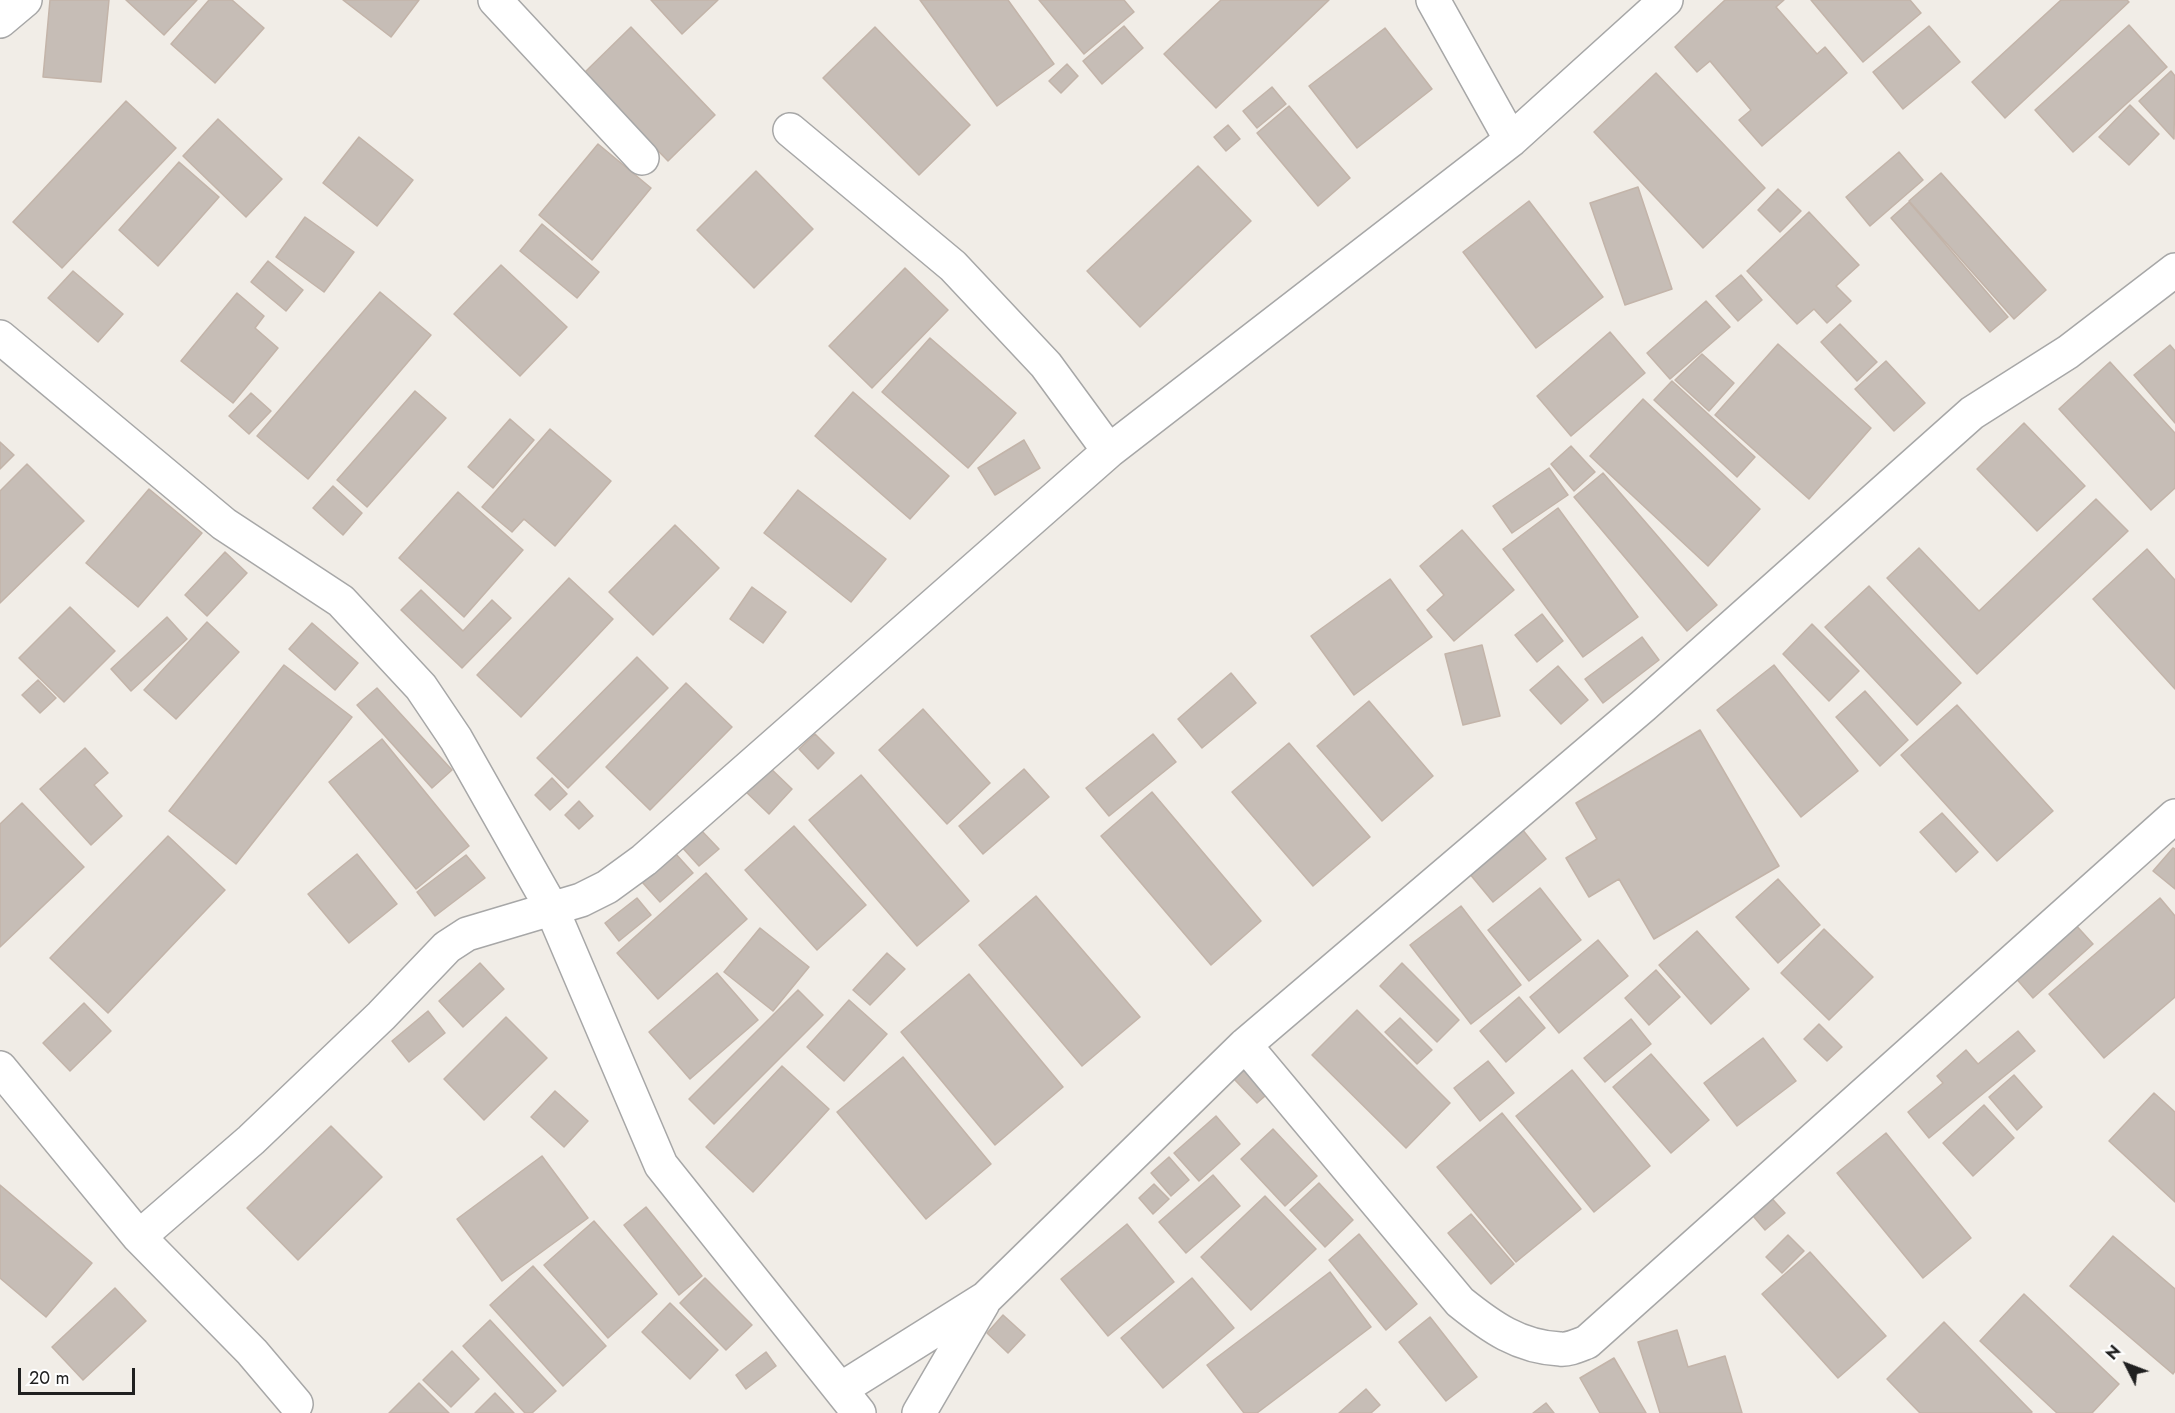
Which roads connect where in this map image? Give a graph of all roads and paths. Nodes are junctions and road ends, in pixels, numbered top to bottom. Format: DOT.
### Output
graph roads {
  1 [pos="25,0"];
  2 [pos="495,0"];
  3 [pos="1433,0"];
  4 [pos="1666,0"];
  5 [pos="0,21"];
  6 [pos="790,130"];
  7 [pos="1511,140"];
  8 [pos="642,158"];
  9 [pos="2174,275"];
  10 [pos="0,337"];
  11 [pos="1109,451"];
  12 [pos="2175,816"];
  13 [pos="551,908"];
  14 [pos="1245,1045"];
  15 [pos="0,1068"];
  16 [pos="139,1237"];
  17 [pos="986,1299"];
  18 [pos="850,1401"];
  19 [pos="296,1404"];
  20 [pos="920,1413"];
  1 -- 5 [label="street"];
  2 -- 8 [label="street"];
  3 -- 7 [label="street"];
  4 -- 7 [label="street"];
  6 -- 11 [label="street"];
  7 -- 11 [label="street"];
  9 -- 14 [label="street"];
  10 -- 13 [label="street"];
  11 -- 13 [label="street"];
  12 -- 14 [label="street"];
  13 -- 16 [label="street"];
  13 -- 18 [label="street"];
  14 -- 17 [label="street"];
  15 -- 16 [label="street"];
  16 -- 19 [label="street"];
  17 -- 18 [label="street"];
  17 -- 20 [label="street"];
}
